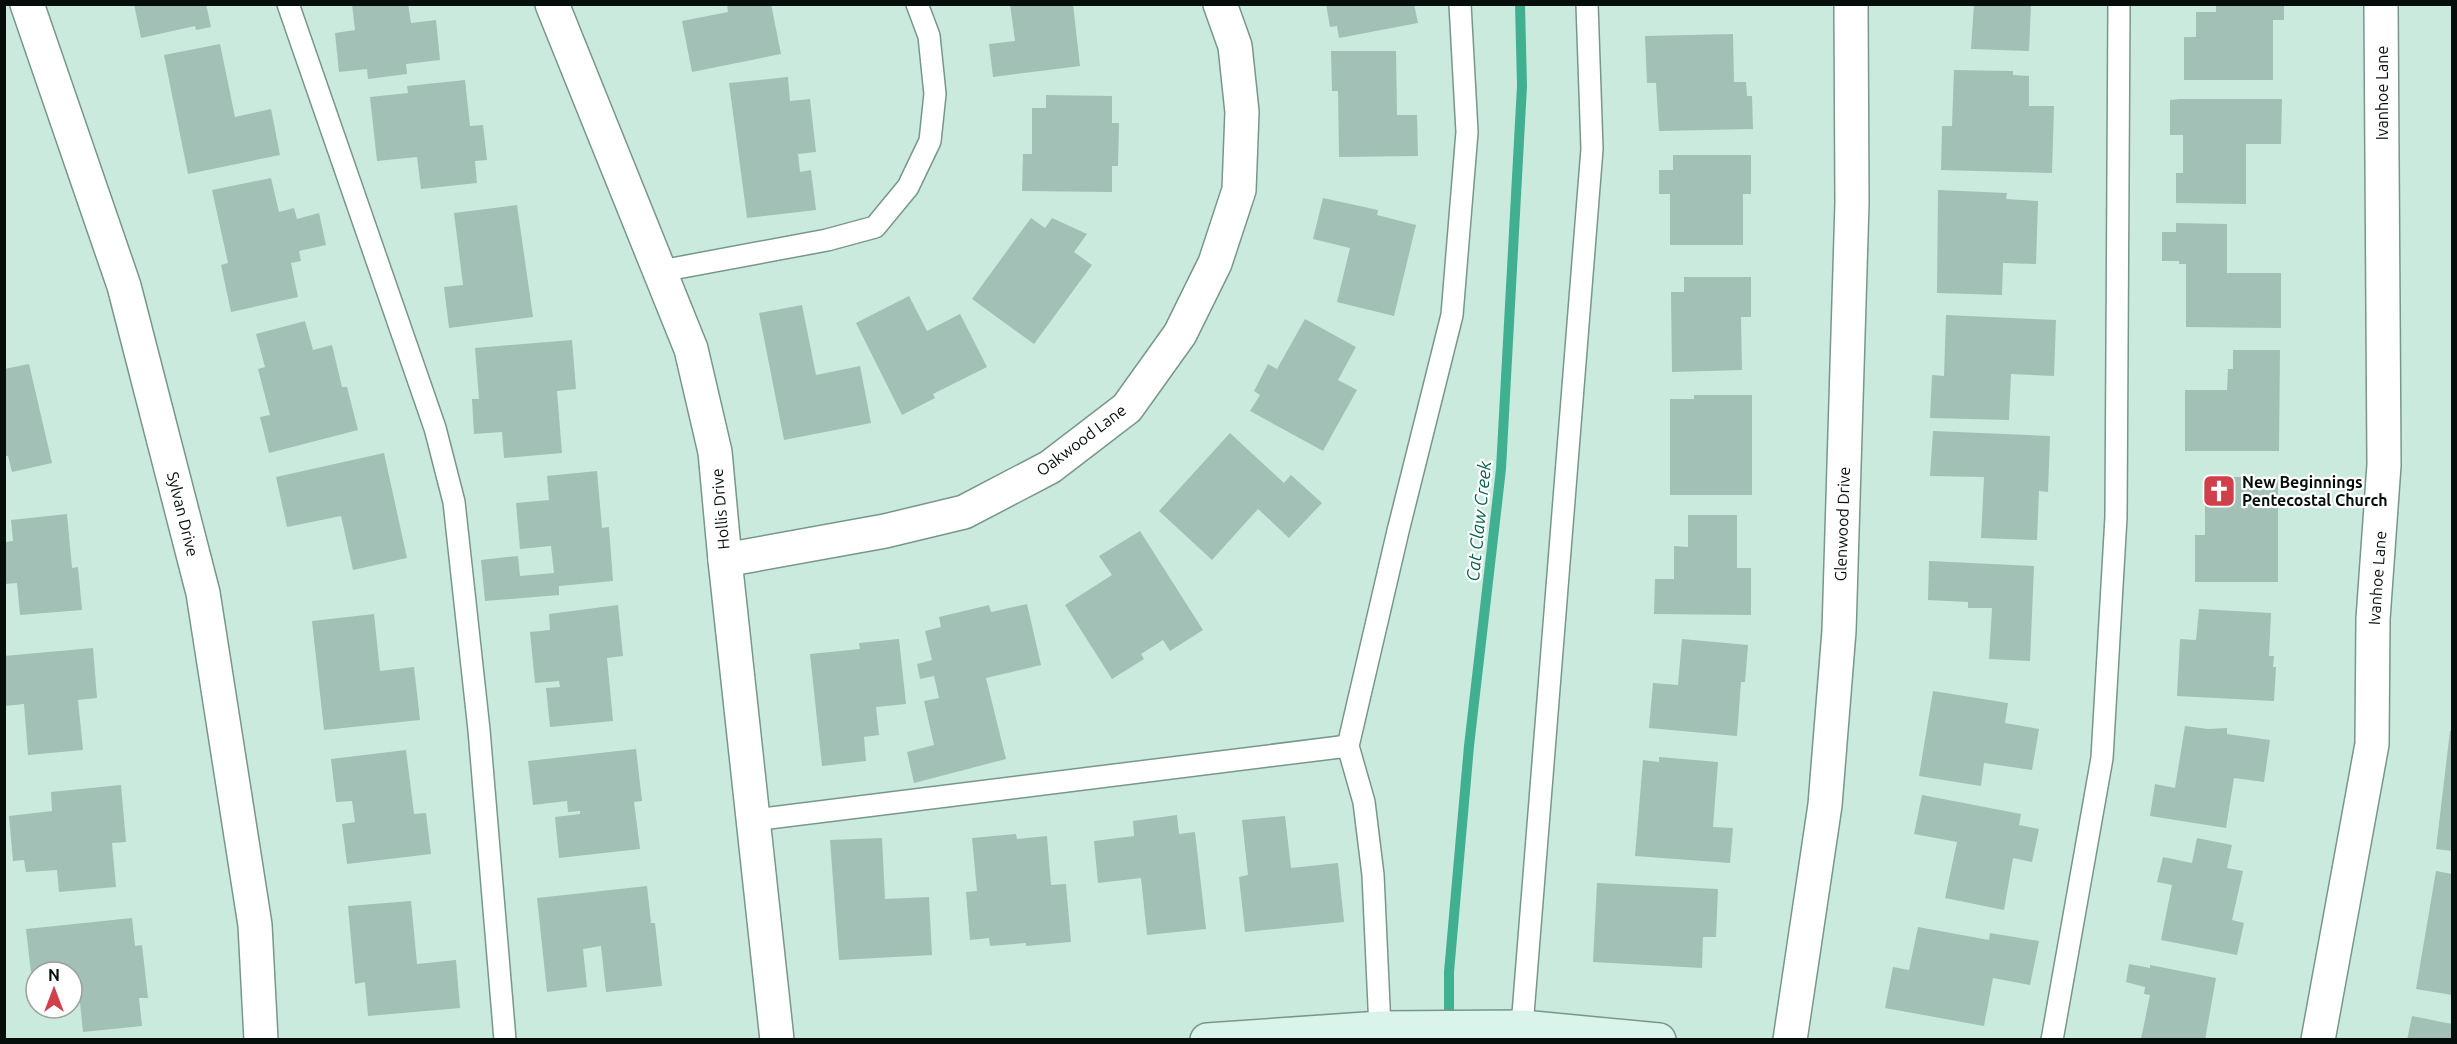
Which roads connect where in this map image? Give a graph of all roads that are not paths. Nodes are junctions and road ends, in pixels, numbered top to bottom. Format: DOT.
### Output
graph roads {
  1 [pos="27,4"];
  2 [pos="288,4"];
  3 [pos="552,4"];
  4 [pos="917,4"];
  5 [pos="1221,4"];
  6 [pos="1460,4"];
  7 [pos="1587,4"];
  8 [pos="1851,4"];
  9 [pos="2119,4"];
  10 [pos="2381,4"];
  11 [pos="661,271"];
  12 [pos="725,560"];
  13 [pos="1348,746"];
  14 [pos="754,820"];
  15 [pos="1380,1028"];
  16 [pos="1522,1033"];
  17 [pos="261,1040"];
  18 [pos="506,1040"];
  19 [pos="777,1040"];
  20 [pos="1207,1040"];
  21 [pos="1659,1040"];
  22 [pos="1790,1040"];
  23 [pos="2052,1040"];
  24 [pos="2318,1040"];
  1 -- 17 [label="street, Sylvan Drive"];
  2 -- 18 [label="lane"];
  3 -- 11 [label="street, Hollis Drive"];
  4 -- 11 [label="lane"];
  5 -- 12 [label="street, Oakwood Lane"];
  6 -- 13 [label="lane"];
  7 -- 16 [label="lane"];
  8 -- 22 [label="street, Glenwood Drive"];
  9 -- 23 [label="lane"];
  10 -- 24 [label="street, Ivanhoe Lane"];
  11 -- 12 [label="street, Hollis Drive"];
  12 -- 14 [label="street, Hollis Drive"];
  13 -- 14 [label="lane"];
  13 -- 15 [label="lane"];
  14 -- 19 [label="street, Hollis Drive"];
  15 -- 16 [label="street"];
  15 -- 20 [label="street"];
  16 -- 21 [label="street"];
}
